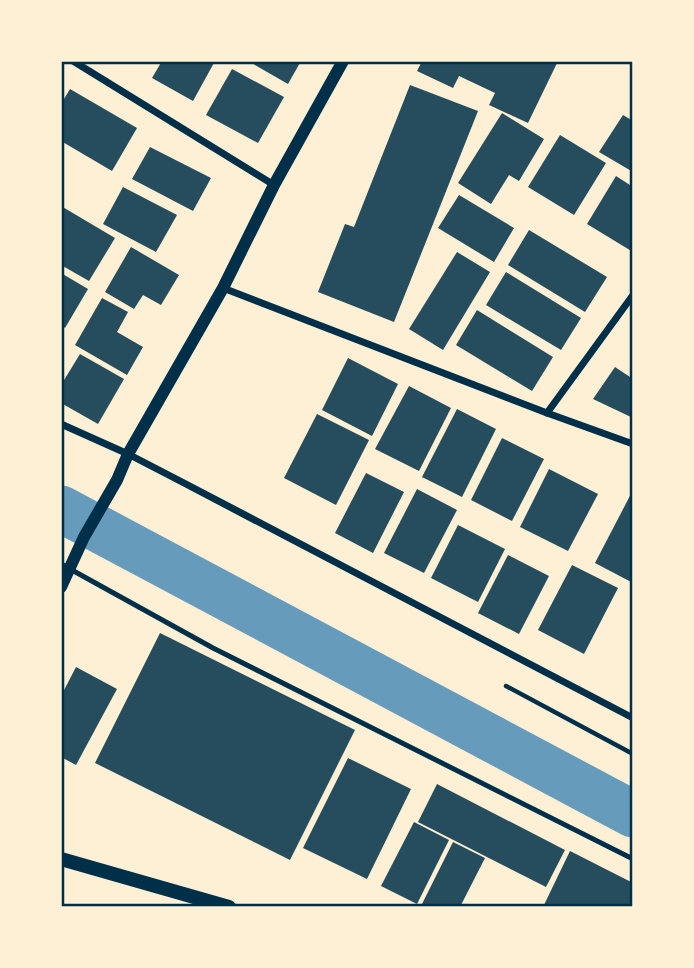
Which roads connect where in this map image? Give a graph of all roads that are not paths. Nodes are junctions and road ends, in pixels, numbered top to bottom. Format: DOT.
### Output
graph roads {
  1 [pos="73,61"];
  2 [pos="343,61"];
  3 [pos="274,186"];
  4 [pos="223,288"];
  5 [pos="633,295"];
  6 [pos="547,413"];
  7 [pos="61,424"];
  8 [pos="633,444"];
  9 [pos="128,454"];
  10 [pos="66,566"];
  11 [pos="61,587"];
  12 [pos="633,718"];
  13 [pos="61,859"];
  14 [pos="633,859"];
  15 [pos="229,907"];
  1 -- 3 [label="street"];
  2 -- 3 [label="street"];
  3 -- 4 [label="street"];
  4 -- 6 [label="street"];
  4 -- 9 [label="street"];
  5 -- 6 [label="street"];
  6 -- 8 [label="street"];
  7 -- 9 [label="street"];
  9 -- 10 [label="street"];
  9 -- 12 [label="street"];
  10 -- 11 [label="street"];
  10 -- 14 [label="lane"];
  13 -- 15 [label="main road"];
}
